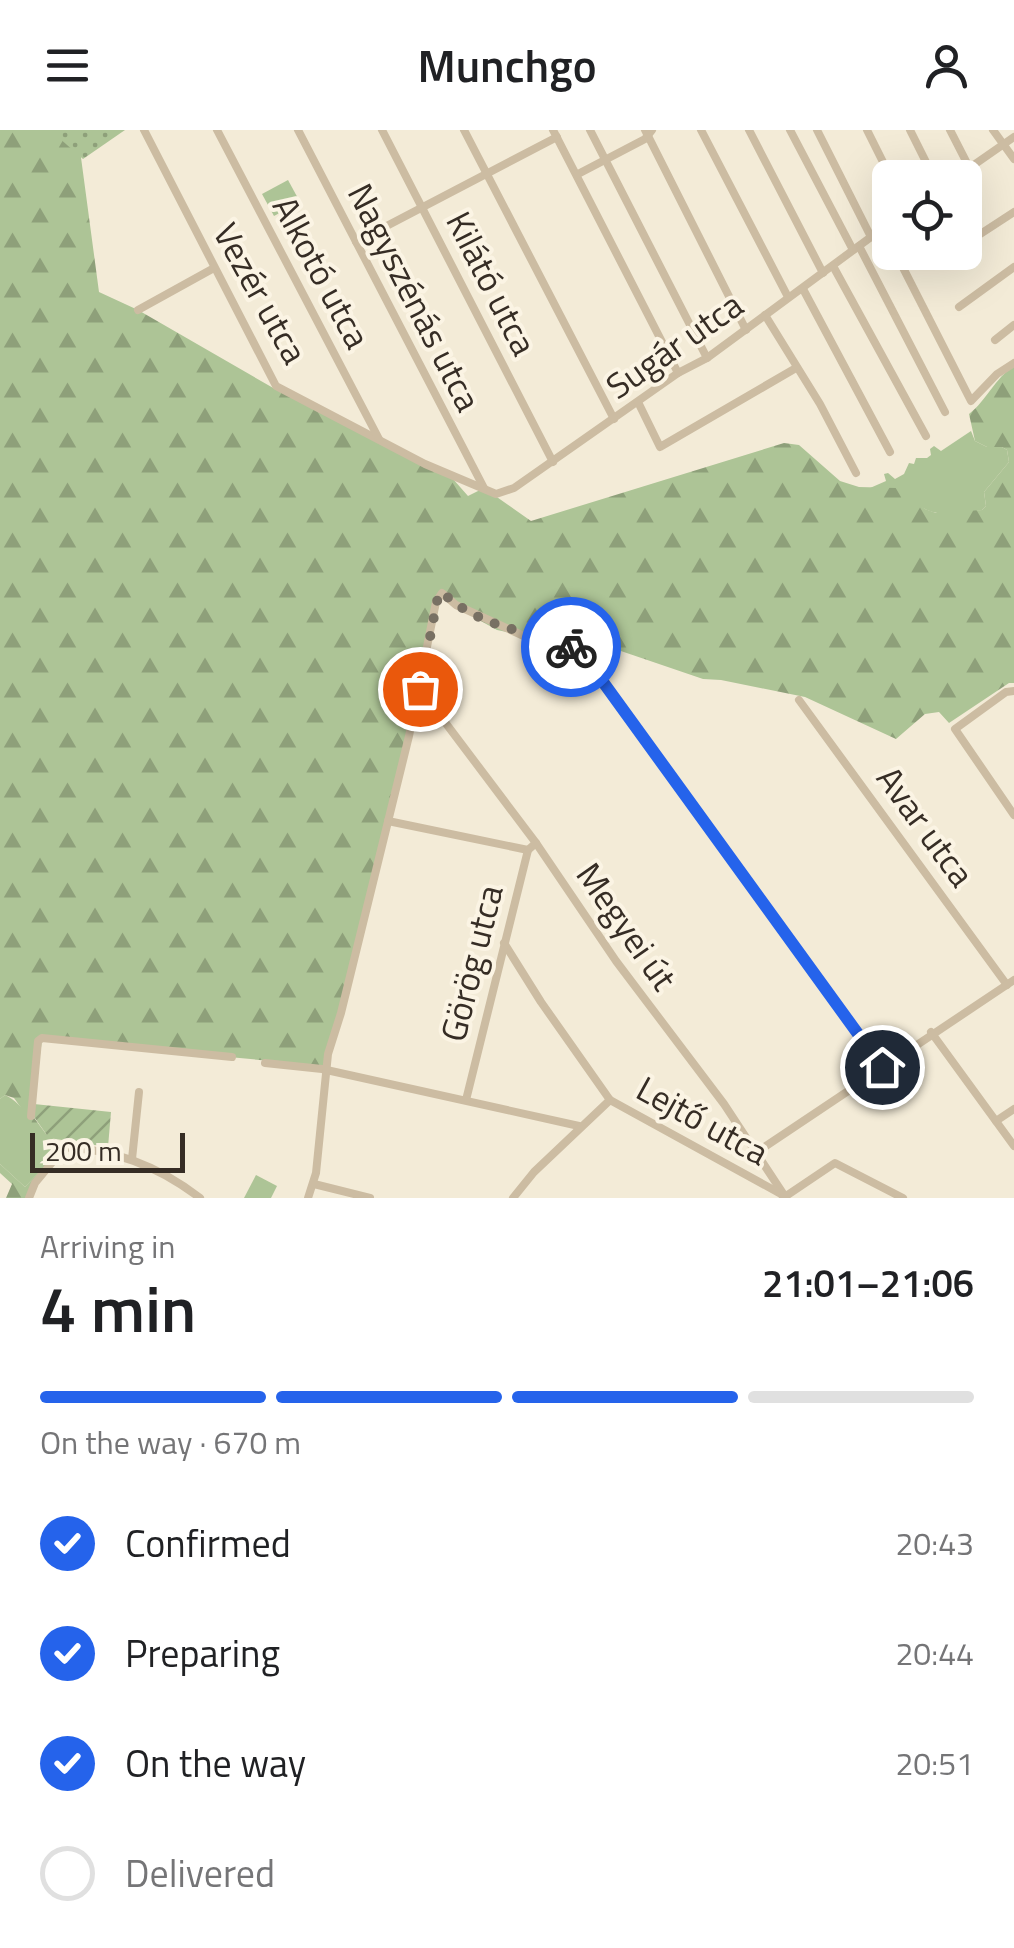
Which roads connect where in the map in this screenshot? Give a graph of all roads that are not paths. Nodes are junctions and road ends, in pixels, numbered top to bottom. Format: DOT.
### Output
graph roads {
  1 [pos="144,130"];
  2 [pos="217,130"];
  3 [pos="298,130"];
  4 [pos="382,130"];
  5 [pos="464,130"];
  6 [pos="590,130"];
  7 [pos="701,130"];
  8 [pos="749,130"];
  9 [pos="790,130"];
  10 [pos="817,130"];
  11 [pos="867,130"];
  12 [pos="910,130"];
  13 [pos="950,130"];
  14 [pos="992,130"];
  15 [pos="648,132"];
  16 [pos="555,134"];
  17 [pos="1014,137"];
  18 [pos="1002,145"];
  19 [pos="606,160"];
  20 [pos="882,160"];
  21 [pos="925,160"];
  22 [pos="966,160"];
  23 [pos="980,160"];
  24 [pos="1014,160"];
  25 [pos="486,173"];
  26 [pos="578,174"];
  27 [pos="422,207"];
  28 [pos="1014,212"];
  29 [pos="982,233"];
  30 [pos="871,237"];
  31 [pos="356,242"];
  32 [pos="856,248"];
  33 [pos="833,266"];
  34 [pos="1014,267"];
  35 [pos="214,268"];
  36 [pos="904,270"];
  37 [pos="823,274"];
  38 [pos="803,289"];
  39 [pos="788,298"];
  40 [pos="959,307"];
  41 [pos="138,310"];
  42 [pos="765,315"];
  43 [pos="1014,325"];
  44 [pos="746,330"];
  45 [pos="996,340"];
  46 [pos="707,358"];
  47 [pos="1014,362"];
  48 [pos="796,368"];
  49 [pos="678,373"];
  50 [pos="638,402"];
  51 [pos="946,412"];
  52 [pos="614,420"];
  53 [pos="926,436"];
  54 [pos="378,439"];
  55 [pos="890,452"];
  56 [pos="553,462"];
  57 [pos="856,473"];
  58 [pos="484,488"];
  59 [pos="420,689"];
  60 [pos="1014,691"];
  61 [pos="800,700"];
  62 [pos="1014,815"];
  63 [pos="388,821"];
  64 [pos="532,847"];
  65 [pos="504,942"];
  66 [pos="1010,982"];
  67 [pos="932,1032"];
  68 [pos="232,1057"];
  69 [pos="265,1063"];
  70 [pos="882,1067"];
  71 [pos="327,1070"];
  72 [pos="139,1092"];
  73 [pos="466,1100"];
  74 [pos="610,1100"];
  75 [pos="1014,1109"];
  76 [pos="31,1116"];
  77 [pos="996,1121"];
  78 [pos="580,1126"];
  79 [pos="1014,1146"];
  80 [pos="756,1152"];
  81 [pos="132,1159"];
  82 [pos="314,1184"];
  83 [pos="785,1197"];
  84 [pos="30,1198"];
  85 [pos="200,1198"];
  86 [pos="308,1198"];
  87 [pos="370,1198"];
  88 [pos="513,1198"];
  89 [pos="903,1198"];
  1 -- 35 [label="street, Vezér utca"];
  2 -- 54 [label="street, Alkotó utca"];
  3 -- 31 [label="street, Nagyszénás utca"];
  4 -- 27 [label="street, Kilátó utca"];
  5 -- 25 [label="street"];
  6 -- 19 [label="street"];
  7 -- 39 [label="street"];
  8 -- 37 [label="street"];
  9 -- 32 [label="street"];
  10 -- 30 [label="street"];
  11 -- 20 [label="street"];
  12 -- 21 [label="street"];
  13 -- 22 [label="street"];
  14 -- 18 [label="street"];
  15 -- 19 [label="street"];
  15 -- 44 [label="street"];
  16 -- 25 [label="street"];
  16 -- 26 [label="street"];
  17 -- 18 [label="street"];
  18 -- 23 [label="street"];
  18 -- 24 [label="street"];
  19 -- 26 [label="street"];
  19 -- 46 [label="street"];
  25 -- 27 [label="street"];
  25 -- 52 [label="street"];
  26 -- 49 [label="street"];
  27 -- 31 [label="street"];
  27 -- 56 [label="street, Kilátó utca"];
  28 -- 29 [label="street"];
  30 -- 32 [label="street, Sugár utca"];
  31 -- 58 [label="street, Nagyszénás utca"];
  32 -- 33 [label="street, Sugár utca"];
  32 -- 51 [label="street"];
  33 -- 37 [label="street, Sugár utca"];
  33 -- 53 [label="street"];
  34 -- 40 [label="street"];
  35 -- 41 [label="street"];
  35 -- 54 [label="street, Vezér utca"];
  36 -- 47 [label="street"];
  37 -- 38 [label="street, Sugár utca"];
  38 -- 39 [label="street, Sugár utca"];
  38 -- 55 [label="street"];
  39 -- 42 [label="street, Sugár utca"];
  42 -- 44 [label="street, Sugár utca"];
  42 -- 48 [label="street"];
  43 -- 45 [label="street"];
  44 -- 46 [label="street, Sugár utca"];
  46 -- 49 [label="street, Sugár utca"];
  48 -- 50 [label="street"];
  48 -- 57 [label="street"];
  49 -- 50 [label="street, Sugár utca"];
  50 -- 52 [label="street, Sugár utca"];
  52 -- 56 [label="street, Sugár utca"];
  54 -- 58 [label="street, Vezér utca"];
  56 -- 58 [label="street, Sugár utca"];
  59 -- 63 [label="street"];
  59 -- 64 [label="street, Megyei út"];
  59 -- 70 [label="street"];
  60 -- 62 [label="street"];
  61 -- 66 [label="street, Avar utca"];
  63 -- 64 [label="street"];
  63 -- 71 [label="street"];
  64 -- 65 [label="street, Görög utca"];
  64 -- 80 [label="street, Megyei út"];
  65 -- 73 [label="street, Görög utca"];
  65 -- 74 [label="street"];
  66 -- 67 [label="street"];
  67 -- 70 [label="street"];
  67 -- 77 [label="street"];
  68 -- 76 [label="street"];
  69 -- 71 [label="street"];
  70 -- 80 [label="street"];
  71 -- 73 [label="street"];
  71 -- 82 [label="street"];
  72 -- 81 [label="street"];
  73 -- 78 [label="street"];
  74 -- 78 [label="street, Lejtő utca"];
  74 -- 83 [label="street, Lejtő utca"];
  75 -- 77 [label="street"];
  77 -- 79 [label="street"];
  78 -- 88 [label="street, Lejtő utca"];
  80 -- 83 [label="street, Megyei út"];
  81 -- 84 [label="street"];
  81 -- 85 [label="street"];
  82 -- 86 [label="street"];
  82 -- 87 [label="street"];
  83 -- 89 [label="street"];
}
